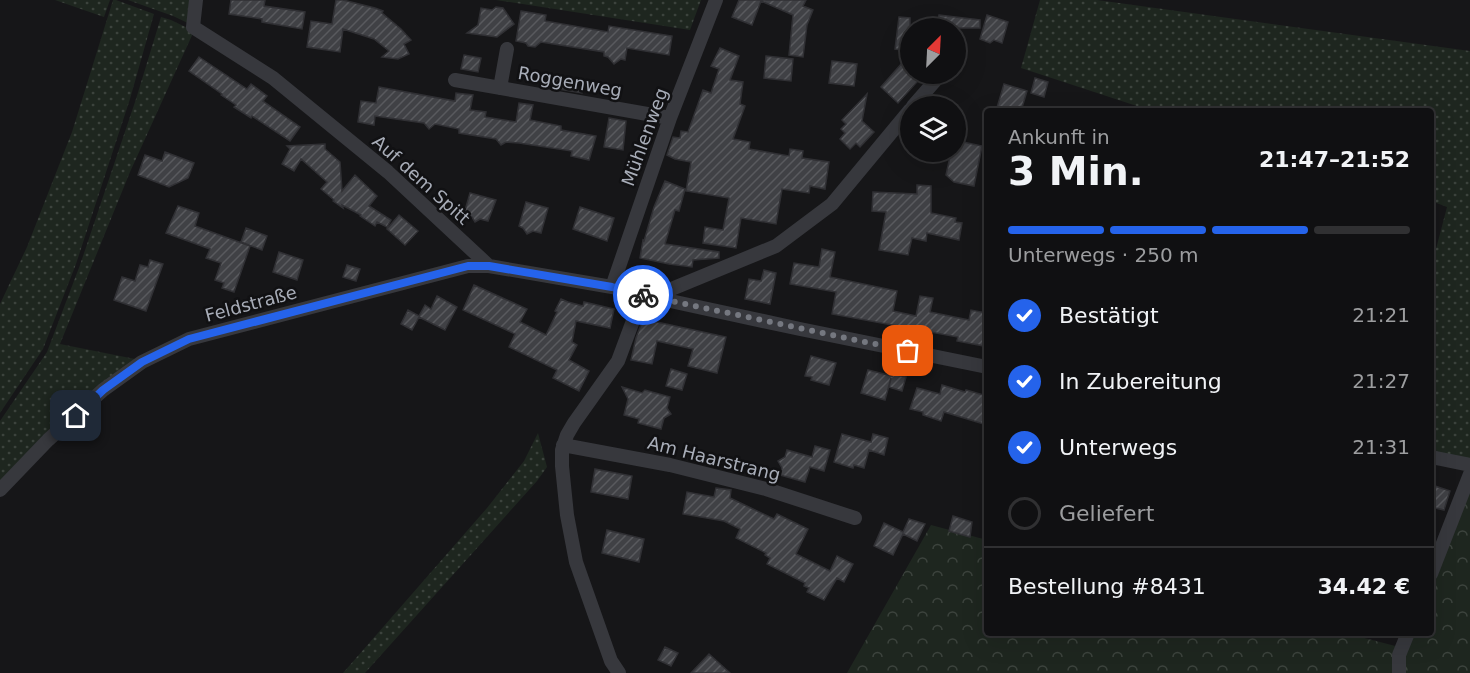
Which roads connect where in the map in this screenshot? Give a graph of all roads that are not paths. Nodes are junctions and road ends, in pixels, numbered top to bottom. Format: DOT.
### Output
graph roads {
  1 [pos="196,0"];
  2 [pos="716,0"];
  3 [pos="507,49"];
  4 [pos="455,80"];
  5 [pos="932,84"];
  6 [pos="500,88"];
  7 [pos="922,96"];
  8 [pos="670,118"];
  9 [pos="900,122"];
  10 [pos="489,266"];
  11 [pos="612,287"];
  12 [pos="652,297"];
  13 [pos="984,366"];
  14 [pos="563,445"];
  15 [pos="1434,459"];
  16 [pos="1470,465"];
  17 [pos="1470,474"];
  18 [pos="0,490"];
  19 [pos="855,518"];
  20 [pos="1434,566"];
  21 [pos="1407,636"];
  22 [pos="619,673"];
  23 [pos="1399,673"];
  1 -- 10 [label="street, Auf dem Spitt"];
  2 -- 8 [label="street, Mühlenweg"];
  3 -- 6 [label="street, Roggenweg"];
  4 -- 6 [label="street, Roggenweg"];
  5 -- 7 [label="street"];
  6 -- 8 [label="street, Roggenweg"];
  8 -- 11 [label="street, Mühlenweg"];
  9 -- 12 [label="street"];
  10 -- 11 [label="street"];
  10 -- 18 [label="street, Feldstraße"];
  11 -- 12 [label="street"];
  12 -- 13 [label="street"];
  12 -- 14 [label="street"];
  14 -- 19 [label="street, Am Haarstrang"];
  14 -- 22 [label="street"];
  15 -- 16 [label="street"];
  17 -- 20 [label="street"];
  21 -- 23 [label="street"];
}
